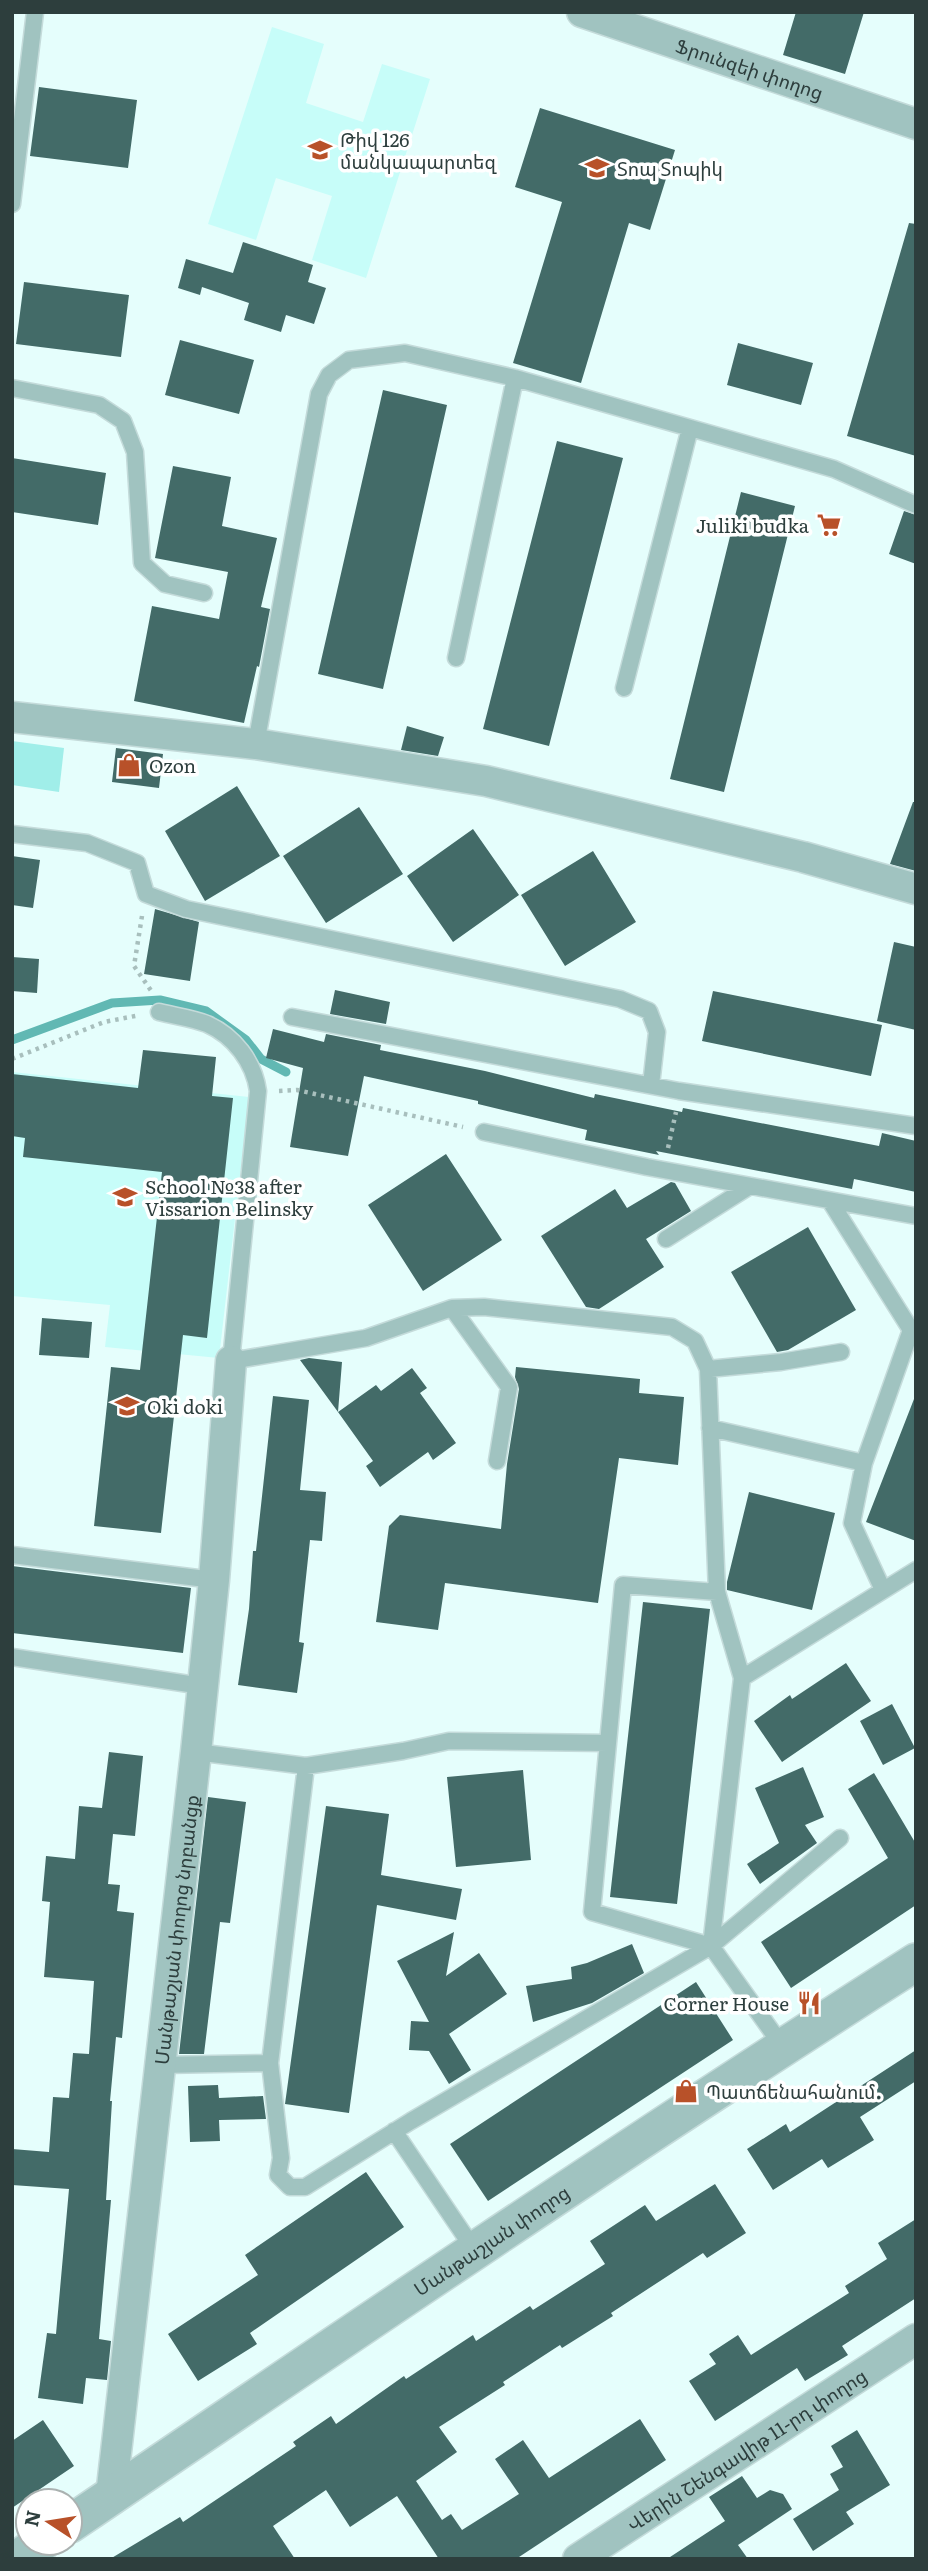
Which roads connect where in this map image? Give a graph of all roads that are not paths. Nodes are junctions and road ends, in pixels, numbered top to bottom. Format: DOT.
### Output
graph roads {
  1 [pos="35,12"];
  2 [pos="582,12"];
  3 [pos="916,124"];
  4 [pos="12,204"];
  5 [pos="515,379"];
  6 [pos="12,388"];
  7 [pos="690,428"];
  8 [pos="916,505"];
  9 [pos="204,593"];
  10 [pos="456,658"];
  11 [pos="624,688"];
  12 [pos="12,717"];
  13 [pos="256,744"];
  14 [pos="12,834"];
  15 [pos="916,889"];
  16 [pos="159,1012"];
  17 [pos="292,1017"];
  18 [pos="651,1085"];
  19 [pos="916,1126"];
  20 [pos="484,1132"];
  21 [pos="750,1186"];
  22 [pos="830,1201"];
  23 [pos="916,1216"];
  24 [pos="666,1239"];
  25 [pos="452,1308"];
  26 [pos="841,1352"];
  27 [pos="231,1361"];
  28 [pos="708,1369"];
  29 [pos="710,1429"];
  30 [pos="497,1461"];
  31 [pos="864,1463"];
  32 [pos="12,1555"];
  33 [pos="916,1570"];
  34 [pos="214,1580"];
  35 [pos="883,1590"];
  36 [pos="717,1592"];
  37 [pos="12,1657"];
  38 [pos="742,1678"];
  39 [pos="202,1686"];
  40 [pos="608,1743"];
  41 [pos="196,1752"];
  42 [pos="306,1766"];
  43 [pos="841,1838"];
  44 [pos="711,1946"];
  45 [pos="916,1962"];
  46 [pos="783,2047"];
  47 [pos="270,2063"];
  48 [pos="160,2065"];
  49 [pos="394,2132"];
  50 [pos="475,2251"];
  51 [pos="916,2339"];
  52 [pos="111,2496"];
  53 [pos="84,2514"];
  54 [pos="578,2559"];
  1 -- 4 [label="lane"];
  2 -- 3 [label="street, Ֆրունզեի փողոց"];
  5 -- 7 [label="lane"];
  5 -- 10 [label="lane"];
  5 -- 13 [label="lane"];
  6 -- 9 [label="lane"];
  7 -- 8 [label="lane"];
  7 -- 11 [label="lane"];
  12 -- 13 [label="street"];
  13 -- 15 [label="street"];
  14 -- 18 [label="lane"];
  16 -- 27 [label="lane"];
  17 -- 18 [label="lane"];
  18 -- 19 [label="lane"];
  20 -- 21 [label="lane"];
  21 -- 22 [label="lane"];
  21 -- 24 [label="lane"];
  22 -- 23 [label="lane"];
  22 -- 31 [label="lane"];
  25 -- 27 [label="lane"];
  25 -- 28 [label="lane"];
  25 -- 30 [label="lane"];
  26 -- 28 [label="lane"];
  27 -- 34 [label="street, Մանթաշյան փողոց նրբանցք"];
  28 -- 29 [label="lane"];
  29 -- 31 [label="lane"];
  29 -- 36 [label="lane"];
  31 -- 35 [label="lane"];
  32 -- 34 [label="lane"];
  33 -- 35 [label="lane"];
  34 -- 39 [label="street, Մանթաշյան փողոց նրբանցք"];
  35 -- 38 [label="lane"];
  36 -- 38 [label="lane"];
  36 -- 40 [label="lane"];
  37 -- 39 [label="lane"];
  38 -- 44 [label="lane"];
  39 -- 41 [label="street, Մանթաշյան փողոց նրբանցք"];
  40 -- 42 [label="lane"];
  40 -- 44 [label="lane"];
  41 -- 42 [label="lane"];
  41 -- 48 [label="street, Մանթաշյան փողոց նրբանցք"];
  42 -- 47 [label="lane"];
  43 -- 44 [label="lane"];
  44 -- 46 [label="lane"];
  44 -- 49 [label="lane"];
  45 -- 46 [label="street, Մանթաշյան փողոց"];
  46 -- 50 [label="street, Մանթաշյան փողոց"];
  47 -- 48 [label="lane"];
  47 -- 49 [label="lane"];
  48 -- 52 [label="street, Մանթաշյան փողոց նրբանցք"];
  49 -- 50 [label="lane"];
  50 -- 52 [label="street, Մանթաշյան փողոց"];
  51 -- 54 [label="street, Վերին Շենգավիթ 11-րդ փողոց"];
  52 -- 53 [label="street, Մանթաշյան փողոց"];
}
